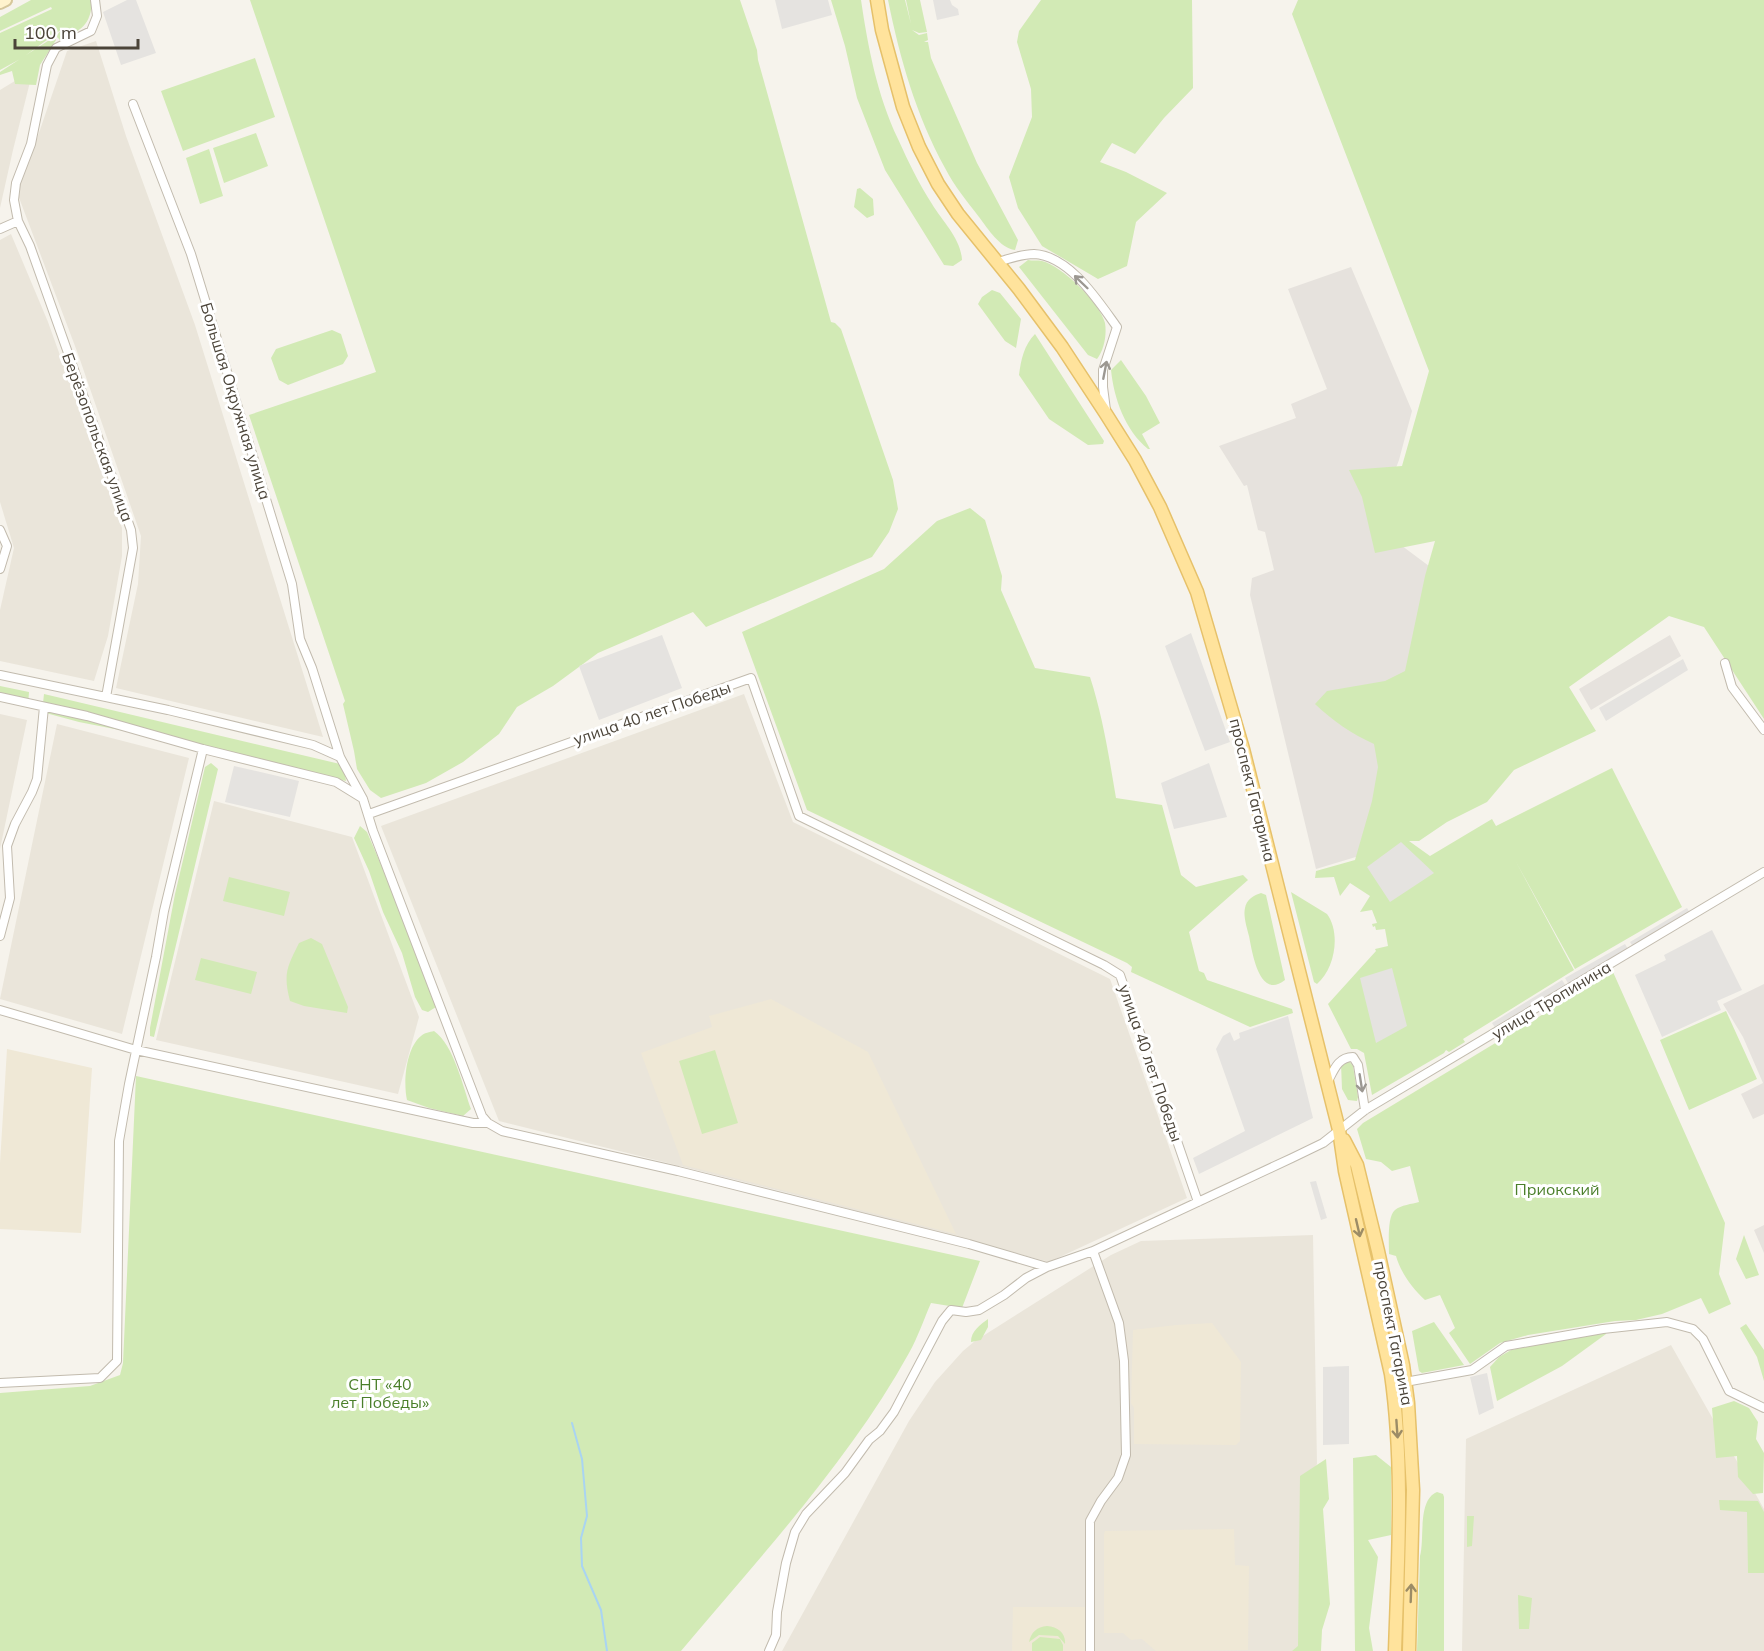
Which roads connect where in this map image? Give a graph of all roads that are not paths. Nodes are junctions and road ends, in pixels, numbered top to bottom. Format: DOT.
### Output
graph roads {
  1 [pos="6,0"];
  2 [pos="95,0"];
  3 [pos="877,0"];
  4 [pos="0,3"];
  5 [pos="133,104"];
  6 [pos="18,221"];
  7 [pos="0,229"];
  8 [pos="997,262"];
  9 [pos="1107,414"];
  10 [pos="0,530"];
  11 [pos="0,569"];
  12 [pos="1725,663"];
  13 [pos="0,675"];
  14 [pos="0,697"];
  15 [pos="106,697"];
  16 [pos="44,707"];
  17 [pos="1764,730"];
  18 [pos="203,749"];
  19 [pos="340,757"];
  20 [pos="363,799"];
  21 [pos="369,814"];
  22 [pos="1764,872"];
  23 [pos="0,936"];
  24 [pos="0,1010"];
  25 [pos="136,1050"];
  26 [pos="1327,1083"];
  27 [pos="1365,1110"];
  28 [pos="488,1124"];
  29 [pos="1340,1130"];
  30 [pos="1198,1202"];
  31 [pos="1093,1251"];
  32 [pos="1047,1267"];
  33 [pos="1406,1382"];
  34 [pos="0,1383"];
  35 [pos="1764,1408"];
  36 [pos="769,1651"];
  37 [pos="1090,1651"];
  38 [pos="1395,1651"];
  39 [pos="1409,1651"];
  1 -- 4 [label="main road"];
  2 -- 6 [label="street, Берёзопольская улица"];
  3 -- 8 [label="main road, проспект Гагарина"];
  5 -- 19 [label="street, Большая Окружная улица"];
  6 -- 7 [label="street"];
  6 -- 15 [label="street, Берёзопольская улица"];
  8 -- 9 [label="main road, проспект Гагарина"];
  9 -- 8 [label="street, one-way"];
  9 -- 26 [label="main road, проспект Гагарина"];
  10 -- 11 [label="street"];
  12 -- 17 [label="street"];
  13 -- 15 [label="street"];
  14 -- 16 [label="street"];
  15 -- 19 [label="street"];
  16 -- 18 [label="street"];
  16 -- 23 [label="street"];
  18 -- 20 [label="street"];
  18 -- 25 [label="street"];
  19 -- 20 [label="street, Большая Окружная улица"];
  20 -- 21 [label="street, Большая Окружная улица"];
  21 -- 28 [label="street"];
  21 -- 30 [label="street, улица 40 лет Победы"];
  22 -- 27 [label="street, улица Тропинина"];
  24 -- 25 [label="street"];
  25 -- 28 [label="street"];
  25 -- 34 [label="street"];
  26 -- 27 [label="street, one-way"];
  26 -- 29 [label="main road, проспект Гагарина"];
  27 -- 29 [label="street, улица Тропинина"];
  28 -- 32 [label="street"];
  29 -- 30 [label="street, улица Тропинина"];
  29 -- 33 [label="main road, проспект Гагарина"];
  29 -- 38 [label="main road, проспект Гагарина, one-way"];
  30 -- 31 [label="street, улица Тропинина"];
  31 -- 32 [label="street, улица Тропинина"];
  31 -- 37 [label="street"];
  32 -- 36 [label="street, улица Тропинина"];
  33 -- 35 [label="street"];
  39 -- 33 [label="main road, проспект Гагарина, one-way"];
}
